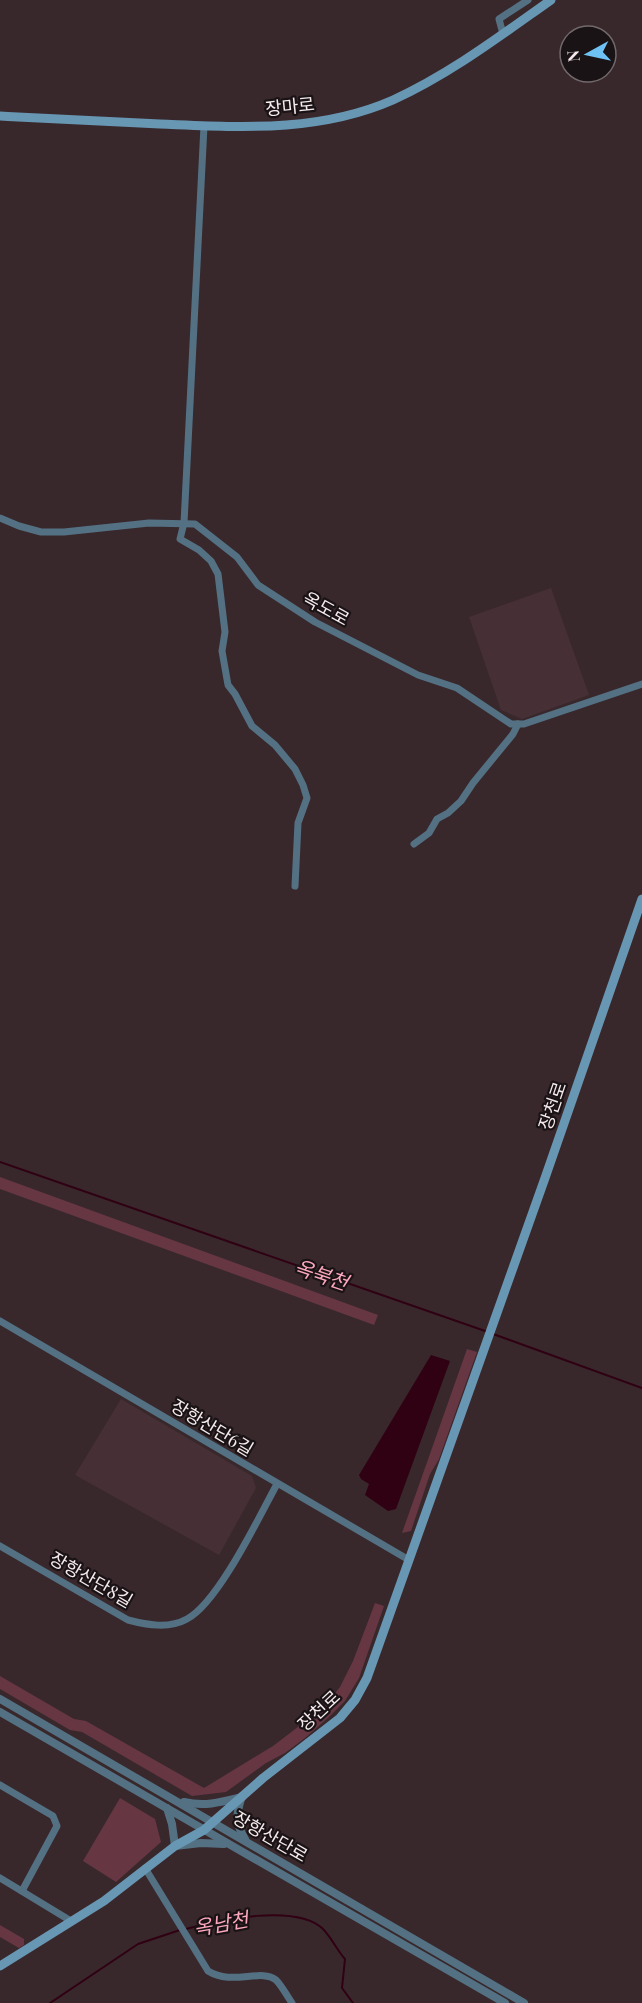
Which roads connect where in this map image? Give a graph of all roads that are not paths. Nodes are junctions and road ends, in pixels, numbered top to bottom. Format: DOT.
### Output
graph roads {
  1 [pos="528,0"];
  2 [pos="551,0"];
  3 [pos="503,33"];
  4 [pos="0,116"];
  5 [pos="204,126"];
  6 [pos="0,518"];
  7 [pos="184,523"];
  8 [pos="642,684"];
  9 [pos="518,724"];
  10 [pos="414,844"];
  11 [pos="295,886"];
  12 [pos="642,899"];
  13 [pos="0,1321"];
  14 [pos="277,1484"];
  15 [pos="0,1546"];
  16 [pos="409,1560"];
  17 [pos="0,1699"];
  18 [pos="0,1712"];
  19 [pos="0,1785"];
  20 [pos="242,1796"];
  21 [pos="176,1800"];
  22 [pos="167,1808"];
  23 [pos="212,1822"];
  24 [pos="204,1830"];
  25 [pos="246,1842"];
  26 [pos="228,1844"];
  27 [pos="175,1846"];
  28 [pos="146,1868"];
  29 [pos="0,1878"];
  30 [pos="22,1891"];
  31 [pos="71,1921"];
  32 [pos="0,1966"];
  33 [pos="292,2003"];
  34 [pos="505,2003"];
  35 [pos="524,2003"];
  1 -- 3 [label="street"];
  2 -- 3 [label="main road, 장마로"];
  3 -- 5 [label="main road, 장마로"];
  4 -- 5 [label="main road, 장마로"];
  5 -- 7 [label="street"];
  6 -- 7 [label="street, 옥도로"];
  7 -- 9 [label="street, 옥도로"];
  7 -- 11 [label="street"];
  8 -- 9 [label="street"];
  9 -- 10 [label="street"];
  12 -- 16 [label="main road, 장천로"];
  13 -- 14 [label="street, 장항산단6길"];
  14 -- 15 [label="street, 장항산단8길"];
  14 -- 16 [label="street, 장항산단6길"];
  16 -- 20 [label="main road, 장천로"];
  17 -- 21 [label="street, 장항산단로"];
  18 -- 22 [label="street, 장항산단로"];
  19 -- 30 [label="street"];
  20 -- 21 [label="street"];
  20 -- 23 [label="main road, 장천로"];
  20 -- 25 [label="street"];
  21 -- 23 [label="street, 장항산단로"];
  22 -- 24 [label="street, 장항산단로"];
  22 -- 27 [label="street"];
  23 -- 24 [label="main road, 장천로"];
  23 -- 25 [label="street, 장항산단로"];
  24 -- 26 [label="street, 장항산단로"];
  24 -- 27 [label="main road, 장천로"];
  25 -- 35 [label="street, 장항산단로"];
  26 -- 27 [label="street"];
  26 -- 34 [label="street, 장항산단로"];
  27 -- 28 [label="main road, 장천로"];
  28 -- 31 [label="main road, 장천로"];
  28 -- 33 [label="street"];
  29 -- 30 [label="street"];
  30 -- 31 [label="street"];
  31 -- 32 [label="main road, 장천로"];
}
